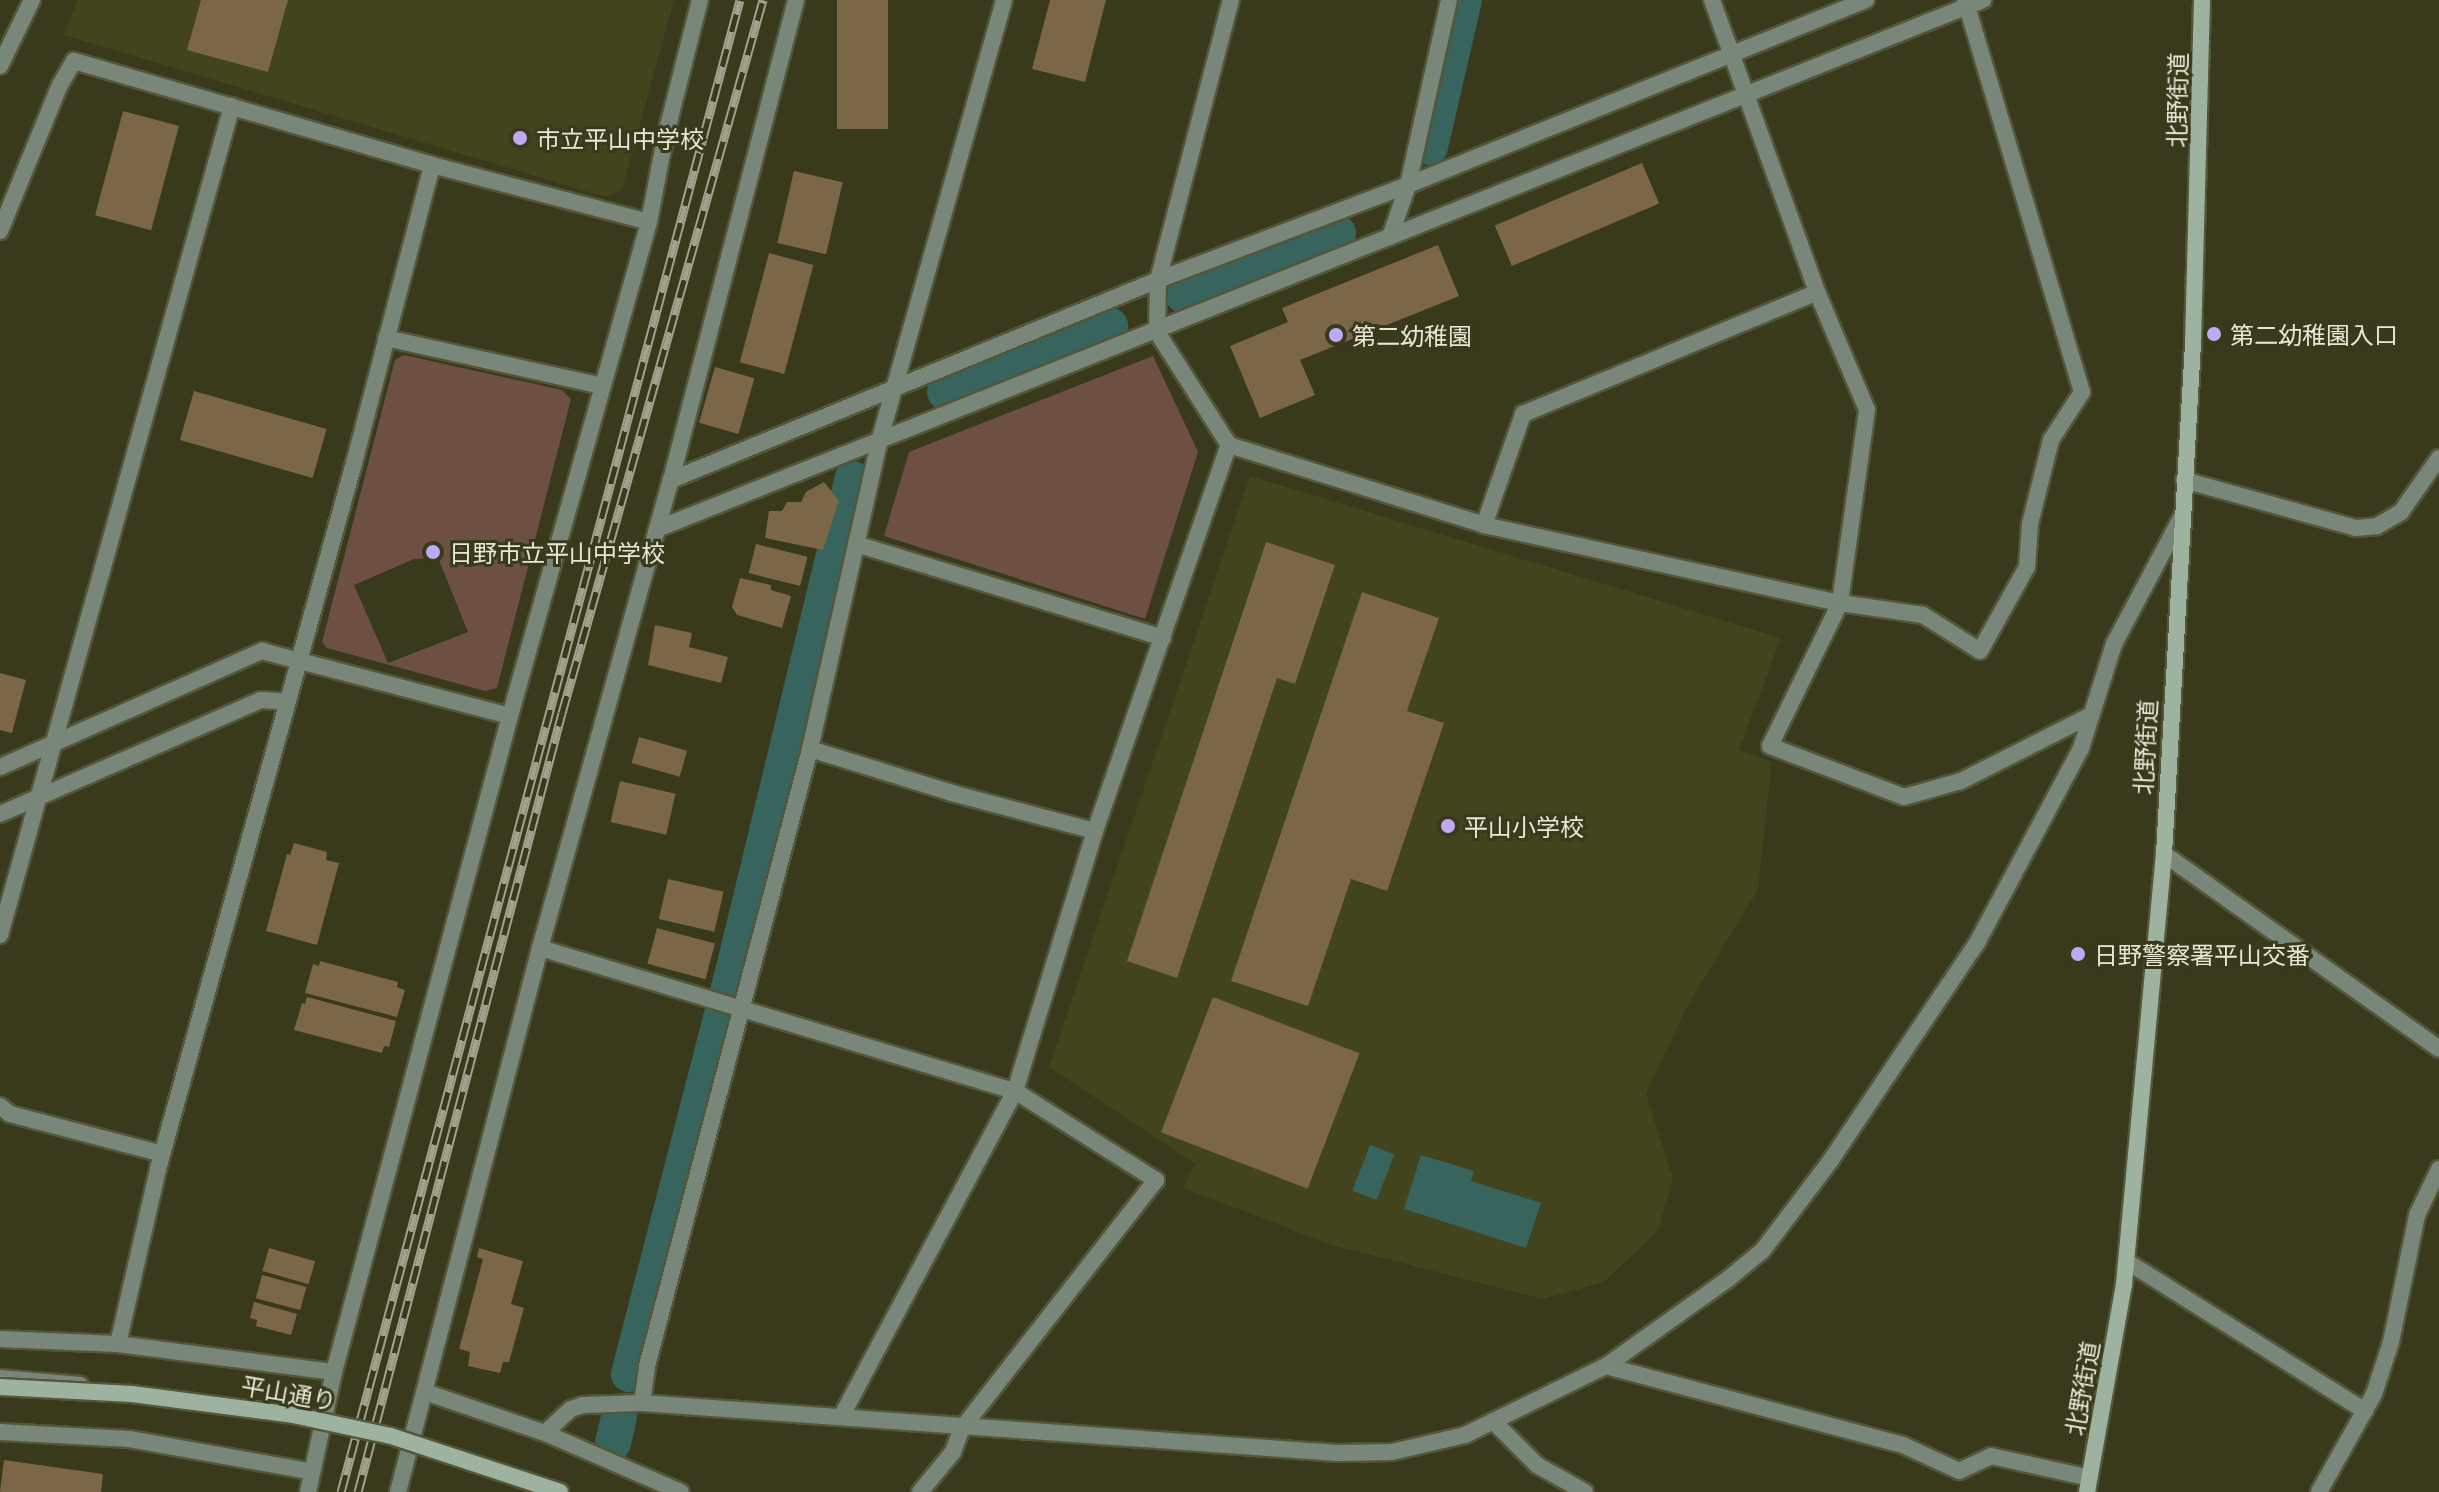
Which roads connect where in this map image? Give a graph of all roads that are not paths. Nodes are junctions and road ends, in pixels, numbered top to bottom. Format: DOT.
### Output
graph roads {
  1 [pos="32,0"];
  2 [pos="700,0"];
  3 [pos="796,0"];
  4 [pos="1004,0"];
  5 [pos="1231,0"];
  6 [pos="1449,0"];
  7 [pos="1712,0"];
  8 [pos="1866,0"];
  9 [pos="1983,0"];
  10 [pos="2202,0"];
  11 [pos="1966,4"];
  12 [pos="1729,56"];
  13 [pos="0,66"];
  14 [pos="1745,96"];
  15 [pos="232,106"];
  16 [pos="432,165"];
  17 [pos="1408,185"];
  18 [pos="649,222"];
  19 [pos="0,231"];
  20 [pos="1390,237"];
  21 [pos="1158,280"];
  22 [pos="1817,292"];
  23 [pos="1157,332"];
  24 [pos="386,338"];
  25 [pos="602,386"];
  26 [pos="893,390"];
  27 [pos="879,442"];
  28 [pos="1229,445"];
  29 [pos="2439,458"];
  30 [pos="671,480"];
  31 [pos="2184,480"];
  32 [pos="2182,516"];
  33 [pos="1484,525"];
  34 [pos="657,529"];
  35 [pos="856,544"];
  36 [pos="1840,603"];
  37 [pos="1163,638"];
  38 [pos="298,662"];
  39 [pos="287,702"];
  40 [pos="2091,715"];
  41 [pos="510,716"];
  42 [pos="54,744"];
  43 [pos="810,749"];
  44 [pos="0,767"];
  45 [pos="38,797"];
  46 [pos="0,814"];
  47 [pos="1095,831"];
  48 [pos="2164,854"];
  49 [pos="0,935"];
  50 [pos="540,948"];
  51 [pos="743,1011"];
  52 [pos="2439,1049"];
  53 [pos="1015,1091"];
  54 [pos="0,1106"];
  55 [pos="162,1154"];
  56 [pos="2439,1169"];
  57 [pos="2126,1261"];
  58 [pos="0,1339"];
  59 [pos="118,1344"];
  60 [pos="1606,1366"];
  61 [pos="334,1372"];
  62 [pos="0,1377"];
  63 [pos="0,1387"];
  64 [pos="425,1392"];
  65 [pos="642,1403"];
  66 [pos="2365,1411"];
  67 [pos="304,1413"];
  68 [pos="841,1417"];
  69 [pos="1493,1421"];
  70 [pos="962,1428"];
  71 [pos="0,1432"];
  72 [pos="545,1433"];
  73 [pos="426,1441"];
  74 [pos="309,1471"];
  75 [pos="2088,1485"];
  76 [pos="308,1492"];
  77 [pos="400,1492"];
  78 [pos="560,1492"];
  79 [pos="574,1492"];
  80 [pos="681,1492"];
  81 [pos="920,1492"];
  82 [pos="1585,1492"];
  83 [pos="2319,1492"];
  1 -- 13 [label="street"];
  2 -- 18 [label="street"];
  3 -- 30 [label="street"];
  4 -- 26 [label="street"];
  5 -- 21 [label="street"];
  6 -- 17 [label="street"];
  7 -- 12 [label="street"];
  8 -- 12 [label="street"];
  9 -- 11 [label="street"];
  10 -- 31 [label="main road, 北野街道"];
  11 -- 14 [label="street"];
  11 -- 36 [label="street"];
  12 -- 14 [label="street"];
  12 -- 17 [label="street"];
  14 -- 20 [label="street"];
  14 -- 22 [label="street"];
  15 -- 16 [label="street"];
  15 -- 19 [label="street"];
  15 -- 42 [label="street"];
  16 -- 18 [label="street"];
  16 -- 24 [label="street"];
  17 -- 20 [label="street"];
  17 -- 21 [label="street"];
  18 -- 25 [label="street"];
  20 -- 23 [label="street"];
  21 -- 23 [label="street"];
  21 -- 26 [label="street"];
  22 -- 33 [label="street"];
  22 -- 36 [label="street"];
  23 -- 27 [label="street"];
  23 -- 28 [label="street"];
  24 -- 25 [label="street"];
  24 -- 38 [label="street"];
  25 -- 41 [label="street"];
  26 -- 27 [label="street"];
  26 -- 30 [label="street"];
  27 -- 34 [label="street"];
  27 -- 35 [label="street"];
  28 -- 33 [label="street"];
  28 -- 37 [label="street"];
  29 -- 31 [label="street"];
  30 -- 34 [label="street"];
  31 -- 32 [label="main road, 北野街道"];
  32 -- 40 [label="street"];
  32 -- 48 [label="main road, 北野街道"];
  33 -- 36 [label="street"];
  34 -- 50 [label="street"];
  35 -- 37 [label="street"];
  35 -- 43 [label="street"];
  36 -- 40 [label="street"];
  37 -- 47 [label="street"];
  38 -- 39 [label="street"];
  38 -- 41 [label="street"];
  38 -- 42 [label="street"];
  39 -- 45 [label="street"];
  39 -- 55 [label="street"];
  40 -- 60 [label="street"];
  41 -- 61 [label="street"];
  42 -- 44 [label="street"];
  42 -- 45 [label="street"];
  43 -- 47 [label="street"];
  43 -- 51 [label="street"];
  45 -- 46 [label="street"];
  45 -- 49 [label="street"];
  47 -- 53 [label="street"];
  48 -- 52 [label="street"];
  48 -- 57 [label="main road, 北野街道"];
  50 -- 51 [label="street"];
  50 -- 64 [label="street"];
  51 -- 53 [label="street"];
  51 -- 65 [label="street"];
  53 -- 68 [label="street"];
  53 -- 70 [label="street"];
  54 -- 55 [label="street"];
  55 -- 59 [label="street"];
  56 -- 66 [label="street"];
  57 -- 66 [label="street"];
  57 -- 75 [label="main road, 北野街道"];
  58 -- 59 [label="street"];
  59 -- 61 [label="street"];
  60 -- 69 [label="street"];
  60 -- 75 [label="street"];
  61 -- 74 [label="street"];
  62 -- 67 [label="lane"];
  63 -- 78 [label="main road, 平山通り, bridge"];
  64 -- 72 [label="street"];
  64 -- 77 [label="street"];
  65 -- 68 [label="street"];
  65 -- 72 [label="street"];
  66 -- 83 [label="street"];
  68 -- 70 [label="street"];
  69 -- 70 [label="street"];
  69 -- 82 [label="street"];
  70 -- 81 [label="street"];
  71 -- 74 [label="street"];
  72 -- 80 [label="street"];
  73 -- 79 [label="lane"];
  74 -- 76 [label="street"];
}
